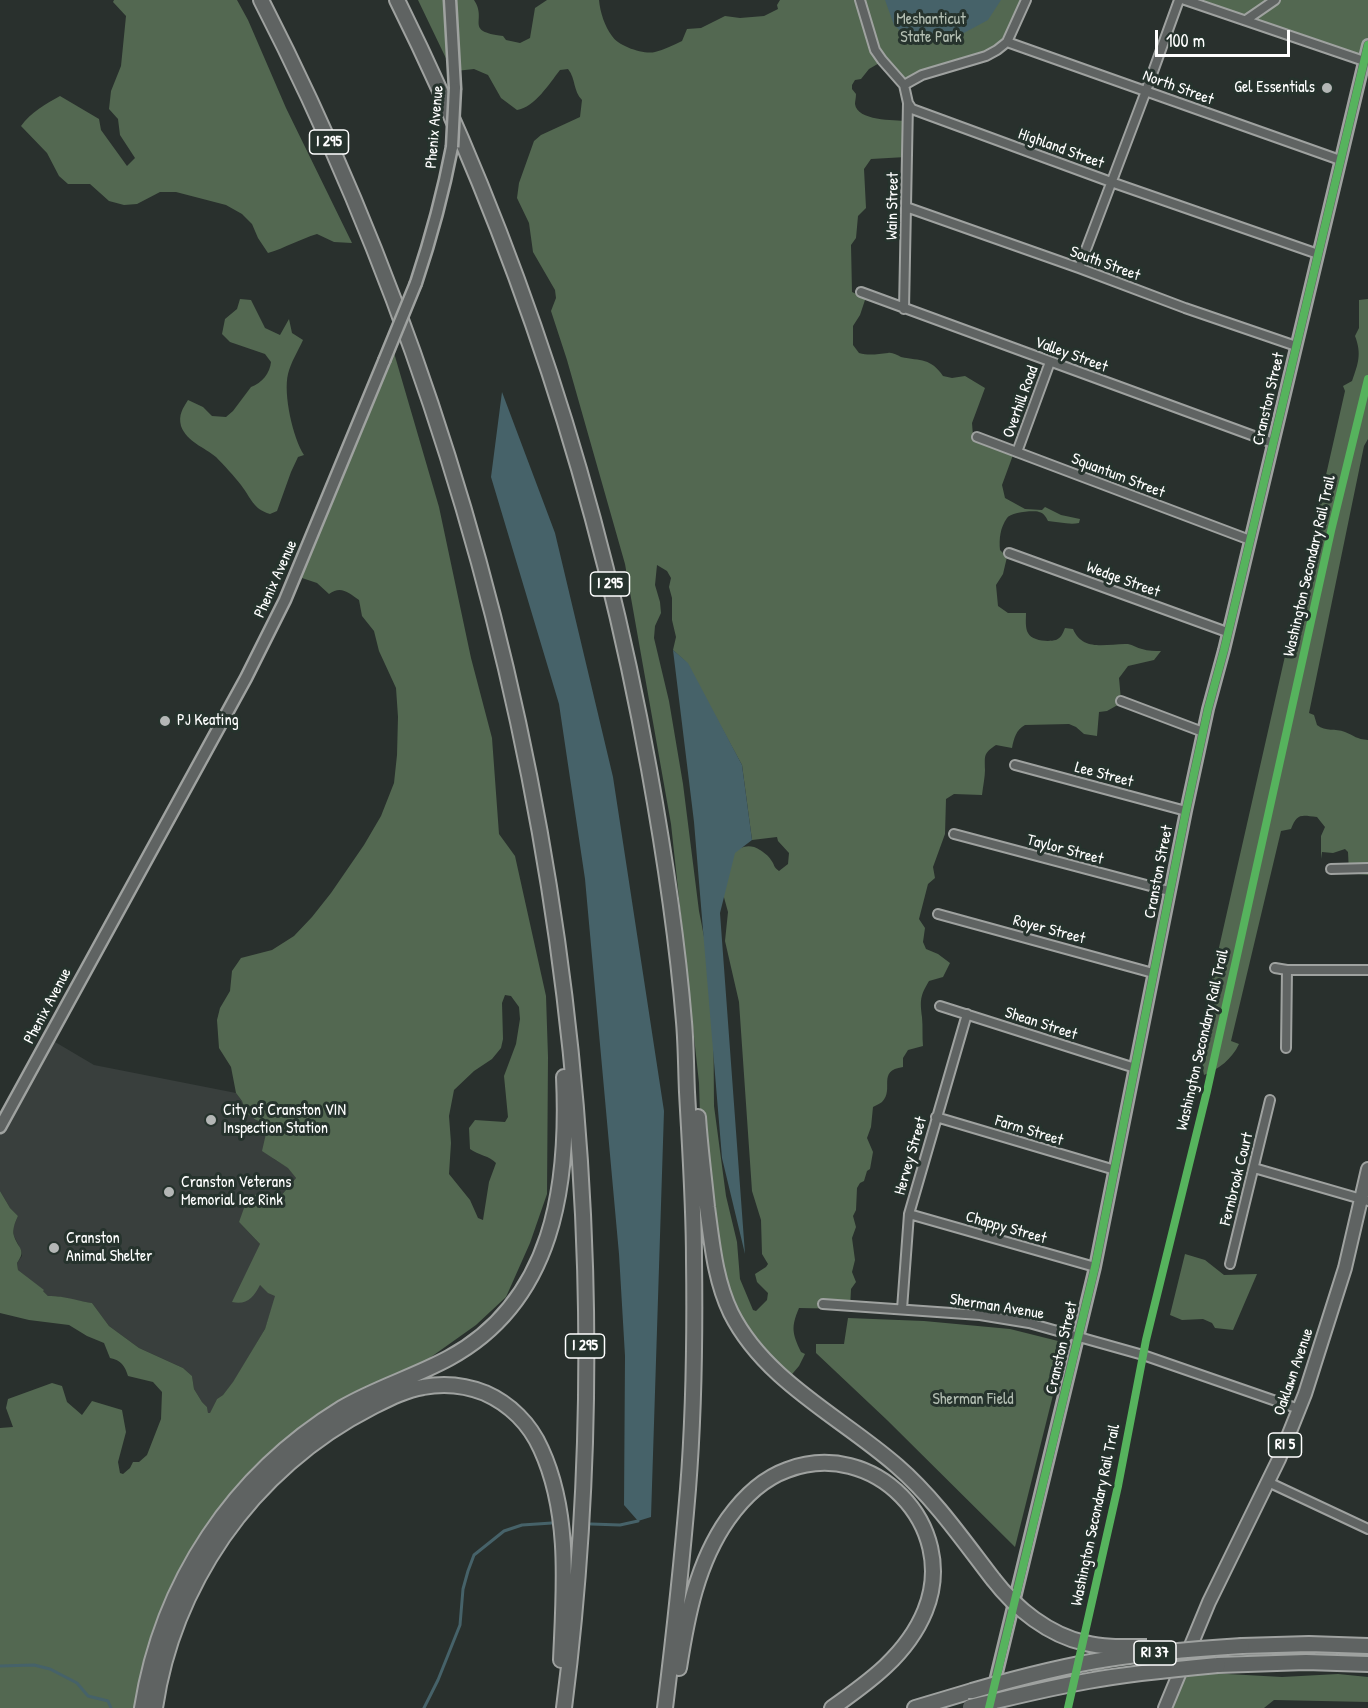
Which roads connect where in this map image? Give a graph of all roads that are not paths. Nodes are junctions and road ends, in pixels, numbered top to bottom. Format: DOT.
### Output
graph roads {
  1 [pos="261,0"];
  2 [pos="397,0"];
  3 [pos="450,0"];
  4 [pos="860,0"];
  5 [pos="1026,0"];
  6 [pos="1179,0"];
  7 [pos="1185,0"];
  8 [pos="1275,0"];
  9 [pos="1246,20"];
  10 [pos="1007,42"];
  11 [pos="1368,45"];
  12 [pos="1366,61"];
  13 [pos="904,85"];
  14 [pos="1146,91"];
  15 [pos="908,103"];
  16 [pos="1340,160"];
  17 [pos="1111,182"];
  18 [pos="906,207"];
  19 [pos="1318,254"];
  20 [pos="1080,268"];
  21 [pos="861,292"];
  22 [pos="904,309"];
  23 [pos="1296,346"];
  24 [pos="1050,362"];
  25 [pos="977,437"];
  26 [pos="1273,443"];
  27 [pos="1017,452"];
  28 [pos="1250,540"];
  29 [pos="1009,553"];
  30 [pos="1227,632"];
  31 [pos="1120,700"];
  32 [pos="1203,732"];
  33 [pos="1015,765"];
  34 [pos="1186,811"];
  35 [pos="954,834"];
  36 [pos="1368,868"];
  37 [pos="1331,869"];
  38 [pos="1169,891"];
  39 [pos="938,914"];
  40 [pos="1275,968"];
  41 [pos="1287,970"];
  42 [pos="1368,970"];
  43 [pos="1153,973"];
  44 [pos="562,985"];
  45 [pos="940,1006"];
  46 [pos="967,1014"];
  47 [pos="684,1024"];
  48 [pos="1286,1048"];
  49 [pos="1135,1068"];
  50 [pos="1270,1100"];
  51 [pos="936,1117"];
  52 [pos="0,1126"];
  53 [pos="1254,1168"];
  54 [pos="1368,1169"];
  55 [pos="1115,1170"];
  56 [pos="1365,1200"];
  57 [pos="909,1214"];
  58 [pos="1230,1264"];
  59 [pos="1095,1267"];
  60 [pos="823,1304"];
  61 [pos="902,1309"];
  62 [pos="1078,1337"];
  63 [pos="1299,1409"];
  64 [pos="1268,1482"];
  65 [pos="1368,1529"];
  66 [pos="1242,1646"];
  67 [pos="1368,1646"];
  68 [pos="1368,1664"];
  69 [pos="1051,1688"];
  70 [pos="142,1708"];
  71 [pos="155,1708"];
  72 [pos="558,1708"];
  73 [pos="564,1708"];
  74 [pos="665,1708"];
  75 [pos="675,1708"];
  76 [pos="832,1708"];
  77 [pos="915,1708"];
  78 [pos="969,1708"];
  79 [pos="990,1708"];
  80 [pos="1165,1708"];
  1 -- 44 [label="highway, I 295"];
  2 -- 47 [label="highway, I 295"];
  3 -- 52 [label="main road, Phenix Avenue, bridge"];
  4 -- 13 [label="street"];
  5 -- 10 [label="street"];
  6 -- 14 [label="street"];
  7 -- 9 [label="street"];
  8 -- 9 [label="street"];
  9 -- 12 [label="street"];
  10 -- 13 [label="street"];
  10 -- 14 [label="street, North Street"];
  11 -- 12 [label="street, Cranston Street"];
  12 -- 16 [label="street, Cranston Street"];
  13 -- 15 [label="street"];
  14 -- 16 [label="street, North Street"];
  14 -- 17 [label="street"];
  15 -- 17 [label="street, Highland Street"];
  15 -- 18 [label="street, Wain Street"];
  16 -- 19 [label="street, Cranston Street"];
  17 -- 19 [label="street, Highland Street"];
  17 -- 20 [label="street"];
  18 -- 20 [label="street, South Street"];
  18 -- 22 [label="street, Wain Street"];
  19 -- 23 [label="street, Cranston Street"];
  20 -- 23 [label="street, South Street"];
  21 -- 22 [label="street, Valley Street"];
  22 -- 24 [label="street, Valley Street"];
  23 -- 26 [label="street, Cranston Street"];
  24 -- 26 [label="street, Valley Street"];
  24 -- 27 [label="street, Overhill Road"];
  25 -- 27 [label="street, Squantum Street"];
  26 -- 28 [label="street, Cranston Street"];
  27 -- 28 [label="street, Squantum Street"];
  28 -- 30 [label="street, Cranston Street"];
  29 -- 30 [label="street, Wedge Street"];
  30 -- 32 [label="street, Cranston Street"];
  31 -- 32 [label="street"];
  32 -- 34 [label="street, Cranston Street"];
  33 -- 34 [label="street, Lee Street"];
  34 -- 38 [label="street, Cranston Street"];
  35 -- 38 [label="street, Taylor Street"];
  36 -- 37 [label="street"];
  38 -- 43 [label="street, Cranston Street"];
  39 -- 43 [label="street, Royer Street"];
  40 -- 41 [label="street"];
  41 -- 42 [label="street"];
  41 -- 48 [label="street"];
  43 -- 49 [label="street, Cranston Street"];
  44 -- 70 [label="highway"];
  44 -- 73 [label="highway, I 295"];
  45 -- 46 [label="street, Shean Street"];
  46 -- 49 [label="street, Shean Street"];
  46 -- 51 [label="street, Hervey Street"];
  47 -- 66 [label="highway, bridge"];
  47 -- 74 [label="highway, I 295"];
  49 -- 55 [label="street, Cranston Street"];
  50 -- 53 [label="street, Fernbrook Court"];
  51 -- 55 [label="street, Farm Street"];
  51 -- 57 [label="street, Hervey Street"];
  53 -- 56 [label="street"];
  53 -- 58 [label="street, Fernbrook Court"];
  54 -- 56 [label="main road, Oaklawn Avenue / RI 5"];
  55 -- 59 [label="street, Cranston Street"];
  56 -- 63 [label="main road, Oaklawn Avenue / RI 5"];
  57 -- 59 [label="street, Chappy Street"];
  57 -- 61 [label="street, Hervey Street"];
  59 -- 62 [label="street, Cranston Street"];
  60 -- 61 [label="street, Sherman Avenue"];
  61 -- 62 [label="street, Sherman Avenue"];
  62 -- 63 [label="street, Sherman Avenue"];
  62 -- 79 [label="street, Cranston Street"];
  63 -- 64 [label="main road, Oaklawn Avenue / RI 5"];
  64 -- 65 [label="street"];
  64 -- 80 [label="main road, Oaklawn Avenue / RI 5"];
  66 -- 67 [label="highway, RI 37"];
  66 -- 77 [label="highway, RI 37, bridge"];
  68 -- 69 [label="highway, RI 37, bridge"];
  69 -- 78 [label="highway, RI 37, bridge"];
  69 -- 79 [label="highway, bridge"];
  71 -- 72 [label="highway"];
  75 -- 76 [label="highway"];
}
